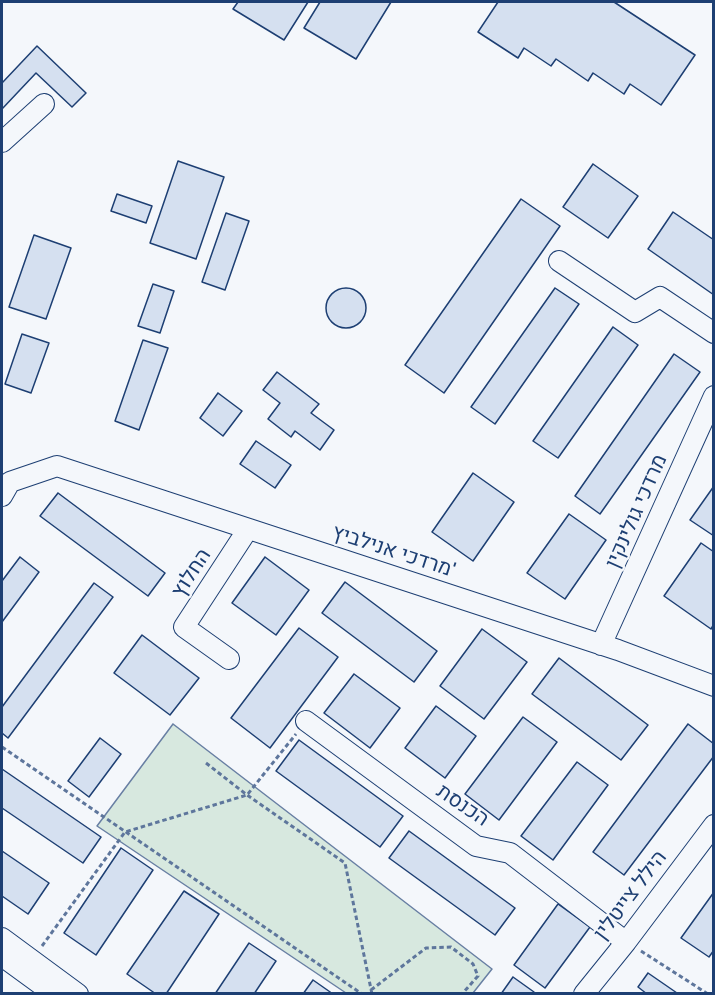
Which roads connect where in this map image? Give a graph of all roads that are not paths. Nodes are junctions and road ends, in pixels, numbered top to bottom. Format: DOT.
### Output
graph roads {
  1 [pos="44,104"];
  2 [pos="2,142"];
  3 [pos="559,261"];
  4 [pos="714,333"];
  5 [pos="714,396"];
  6 [pos="2,496"];
  7 [pos="248,529"];
  8 [pos="601,645"];
  9 [pos="229,659"];
  10 [pos="710,681"];
  11 [pos="306,721"];
  12 [pos="714,825"];
  13 [pos="2,938"];
  14 [pos="626,942"];
  15 [pos="2,956"];
  16 [pos="37,976"];
  17 [pos="54,993"];
  18 [pos="78,993"];
  19 [pos="584,993"];
  1 -- 2 [label="street"];
  3 -- 4 [label="street"];
  5 -- 8 [label="street, מרדכי גולינקין"];
  6 -- 7 [label="street, מרדכי אנילביץ'"];
  7 -- 8 [label="street, מרדכי אנילביץ'"];
  7 -- 9 [label="street, החלוץ"];
  8 -- 10 [label="street, מרדכי אנילביץ'"];
  11 -- 14 [label="street, הכנסת"];
  12 -- 14 [label="street, הילל צייטלין"];
  13 -- 16 [label="street"];
  14 -- 19 [label="street, הילל צייטלין"];
  15 -- 16 [label="street"];
  16 -- 17 [label="street"];
  16 -- 18 [label="street"];
}
